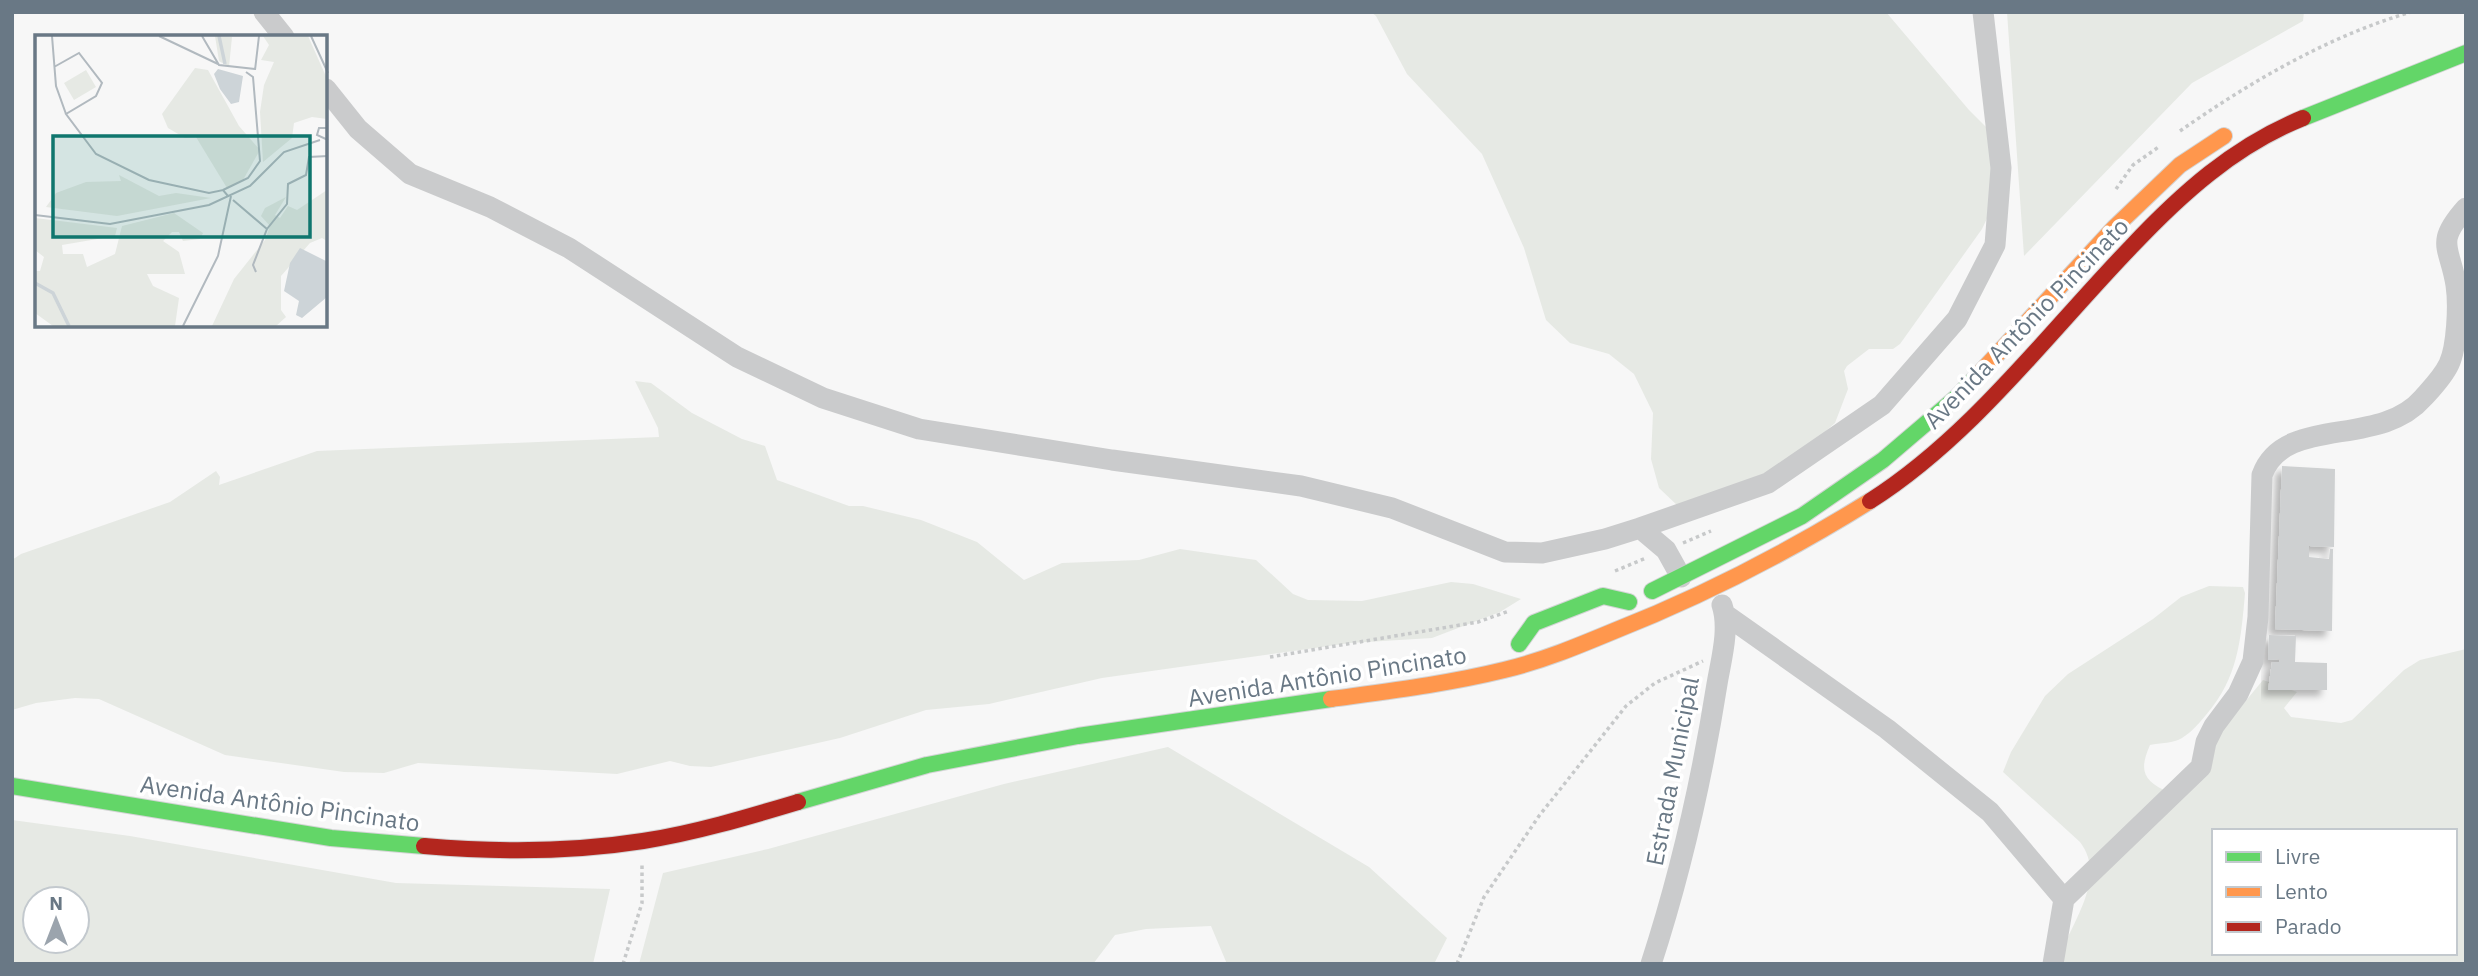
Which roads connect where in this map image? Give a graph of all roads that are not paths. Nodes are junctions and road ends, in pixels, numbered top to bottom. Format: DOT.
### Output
graph roads {
  1 [pos="264,12"];
  2 [pos="1983,12"];
  3 [pos="282,35"];
  4 [pos="2466,53"];
  5 [pos="327,90"];
  6 [pos="2237,128"];
  7 [pos="2466,208"];
  8 [pos="1640,528"];
  9 [pos="1681,577"];
  10 [pos="1717,586"];
  11 [pos="1726,615"];
  12 [pos="1513,645"];
  13 [pos="12,786"];
  14 [pos="2064,900"];
  15 [pos="1651,964"];
  16 [pos="2053,964"];
  1 -- 3 [label="street"];
  2 -- 8 [label="street"];
  4 -- 10 [label="main road, Avenida Antônio Pincinato"];
  5 -- 8 [label="street"];
  6 -- 9 [label="main road, Avenida Antônio Pincinato"];
  7 -- 14 [label="street"];
  8 -- 9 [label="street"];
  9 -- 12 [label="main road, Avenida Antônio Pincinato"];
  10 -- 11 [label="street, Estrada Municipal"];
  10 -- 13 [label="main road, Avenida Antônio Pincinato"];
  11 -- 14 [label="street"];
  11 -- 15 [label="street, Estrada Municipal"];
  14 -- 16 [label="street"];
}
